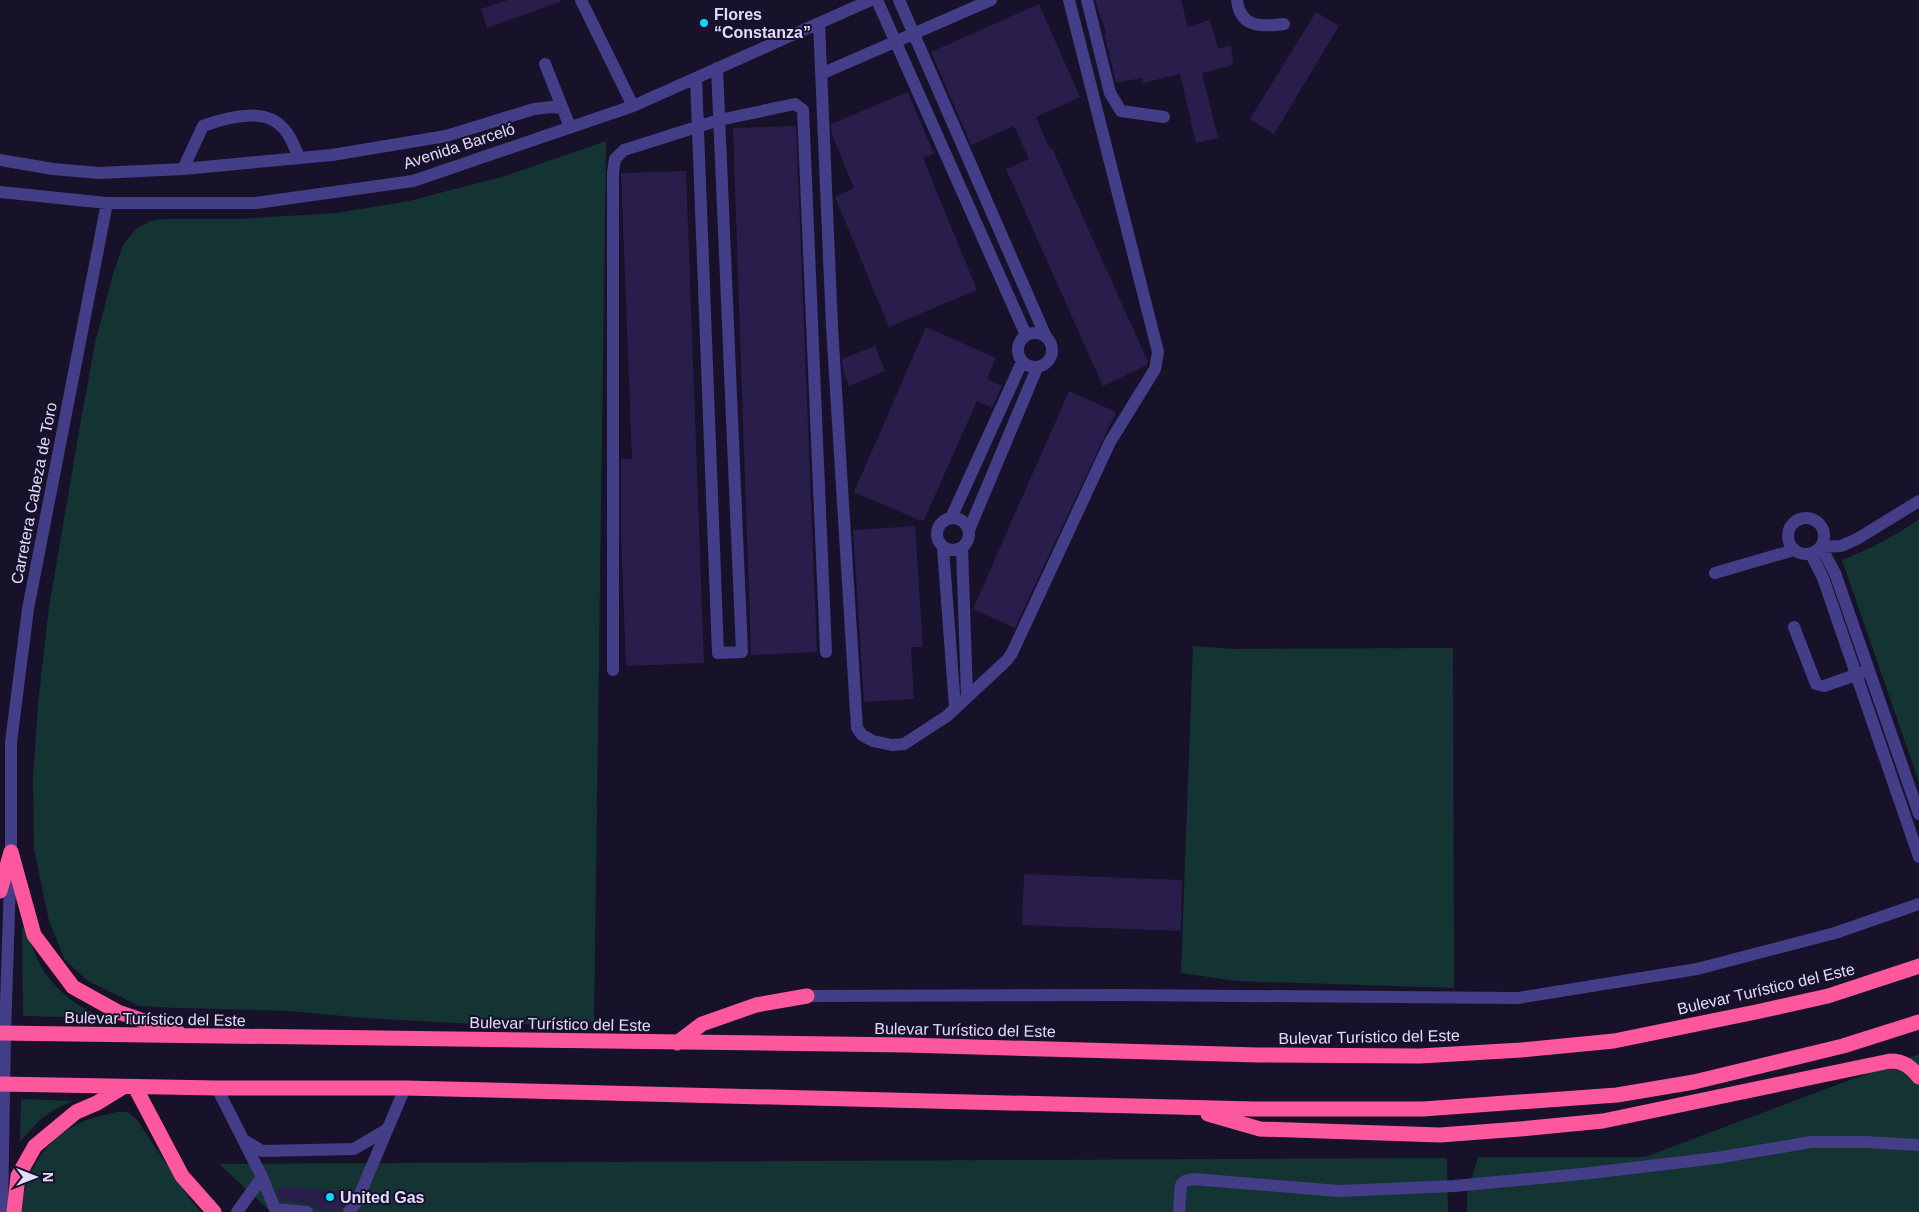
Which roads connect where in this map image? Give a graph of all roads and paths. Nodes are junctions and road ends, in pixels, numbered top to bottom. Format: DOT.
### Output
graph roads {
  1 [pos="581,0"];
  2 [pos="871,0"];
  3 [pos="877,0"];
  4 [pos="899,0"];
  5 [pos="991,0"];
  6 [pos="1069,0"];
  7 [pos="1087,0"];
  8 [pos="1237,0"];
  9 [pos="819,23"];
  10 [pos="1284,24"];
  11 [pos="914,33"];
  12 [pos="895,42"];
  13 [pos="545,64"];
  14 [pos="717,68"];
  15 [pos="821,74"];
  16 [pos="696,78"];
  17 [pos="633,106"];
  18 [pos="562,108"];
  19 [pos="1164,117"];
  20 [pos="719,120"];
  21 [pos="698,125"];
  22 [pos="570,126"];
  23 [pos="299,158"];
  24 [pos="0,160"];
  25 [pos="182,169"];
  26 [pos="0,192"];
  27 [pos="107,204"];
  28 [pos="1026,336"];
  29 [pos="1046,337"];
  30 [pos="1022,362"];
  31 [pos="1037,368"];
  32 [pos="1919,501"];
  33 [pos="951,518"];
  34 [pos="968,530"];
  35 [pos="943,548"];
  36 [pos="962,548"];
  37 [pos="1794,550"];
  38 [pos="1816,550"];
  39 [pos="1715,573"];
  40 [pos="1794,627"];
  41 [pos="826,652"];
  42 [pos="613,670"];
  43 [pos="1868,671"];
  44 [pos="1856,675"];
  45 [pos="968,695"];
  46 [pos="955,707"];
  47 [pos="1919,814"];
  48 [pos="11,852"];
  49 [pos="1919,857"];
  50 [pos="0,891"];
  51 [pos="1919,904"];
  52 [pos="1919,966"];
  53 [pos="807,996"];
  54 [pos="1919,1022"];
  55 [pos="3,1033"];
  56 [pos="191,1037"];
  57 [pos="677,1043"];
  58 [pos="1919,1077"];
  59 [pos="2,1084"];
  60 [pos="129,1086"];
  61 [pos="217,1088"];
  62 [pos="405,1088"];
  63 [pos="1187,1108"];
  64 [pos="386,1130"];
  65 [pos="244,1140"];
  66 [pos="1919,1145"];
  67 [pos="262,1177"];
  68 [pos="2,1212"];
  69 [pos="14,1212"];
  70 [pos="214,1212"];
  71 [pos="238,1212"];
  72 [pos="307,1212"];
  73 [pos="349,1212"];
  74 [pos="1179,1212"];
  1 -- 17 [label="street"];
  2 -- 9 [label="street, Avenida Barceló"];
  3 -- 12 [label="street"];
  4 -- 11 [label="street"];
  5 -- 11 [label="street"];
  6 -- 45 [label="street"];
  7 -- 19 [label="street"];
  8 -- 10 [label="street"];
  9 -- 14 [label="street, Avenida Barceló"];
  9 -- 15 [label="street"];
  11 -- 12 [label="street"];
  11 -- 29 [label="street"];
  12 -- 15 [label="street"];
  12 -- 28 [label="street"];
  13 -- 18 [label="street"];
  14 -- 16 [label="street, Avenida Barceló"];
  14 -- 20 [label="street"];
  15 -- 46 [label="street"];
  16 -- 17 [label="street, Avenida Barceló"];
  16 -- 21 [label="street"];
  17 -- 22 [label="street, Avenida Barceló"];
  18 -- 22 [label="street"];
  18 -- 23 [label="street"];
  20 -- 21 [label="street"];
  20 -- 21 [label="street"];
  20 -- 41 [label="street"];
  21 -- 42 [label="street"];
  22 -- 27 [label="street, Avenida Barceló"];
  23 -- 25 [label="street"];
  23 -- 25 [label="street"];
  24 -- 25 [label="street"];
  26 -- 27 [label="street, Avenida Barceló"];
  27 -- 48 [label="street, Carretera Cabeza de Toro"];
  28 -- 29 [label="street"];
  28 -- 30 [label="street"];
  29 -- 31 [label="street"];
  30 -- 31 [label="street"];
  30 -- 33 [label="street"];
  31 -- 34 [label="street"];
  32 -- 38 [label="street"];
  33 -- 34 [label="street"];
  33 -- 35 [label="street"];
  34 -- 36 [label="street"];
  35 -- 36 [label="street"];
  35 -- 46 [label="street"];
  36 -- 45 [label="street"];
  37 -- 38 [label="street"];
  37 -- 38 [label="street"];
  37 -- 39 [label="street"];
  38 -- 43 [label="street"];
  38 -- 44 [label="street"];
  40 -- 44 [label="street"];
  43 -- 44 [label="street"];
  43 -- 47 [label="street"];
  44 -- 49 [label="street"];
  45 -- 46 [label="street"];
  48 -- 50 [label="highway"];
  48 -- 55 [label="street, Carretera Cabeza de Toro"];
  48 -- 56 [label="highway"];
  51 -- 53 [label="street"];
  52 -- 57 [label="highway, Bulevar Turístico del Este"];
  53 -- 57 [label="highway"];
  54 -- 63 [label="highway"];
  55 -- 56 [label="highway, Bulevar Turístico del Este"];
  55 -- 59 [label="street, Carretera Cabeza de Toro"];
  56 -- 57 [label="highway, Bulevar Turístico del Este"];
  58 -- 63 [label="highway"];
  59 -- 60 [label="highway"];
  59 -- 68 [label="street, Carretera Cabeza de Toro"];
  60 -- 61 [label="highway"];
  60 -- 69 [label="highway"];
  60 -- 70 [label="highway"];
  61 -- 62 [label="highway"];
  61 -- 65 [label="street"];
  62 -- 63 [label="highway"];
  62 -- 64 [label="street"];
  64 -- 65 [label="street"];
  64 -- 73 [label="street"];
  65 -- 67 [label="street"];
  66 -- 74 [label="street"];
  67 -- 71 [label="street"];
  67 -- 72 [label="street"];
}
